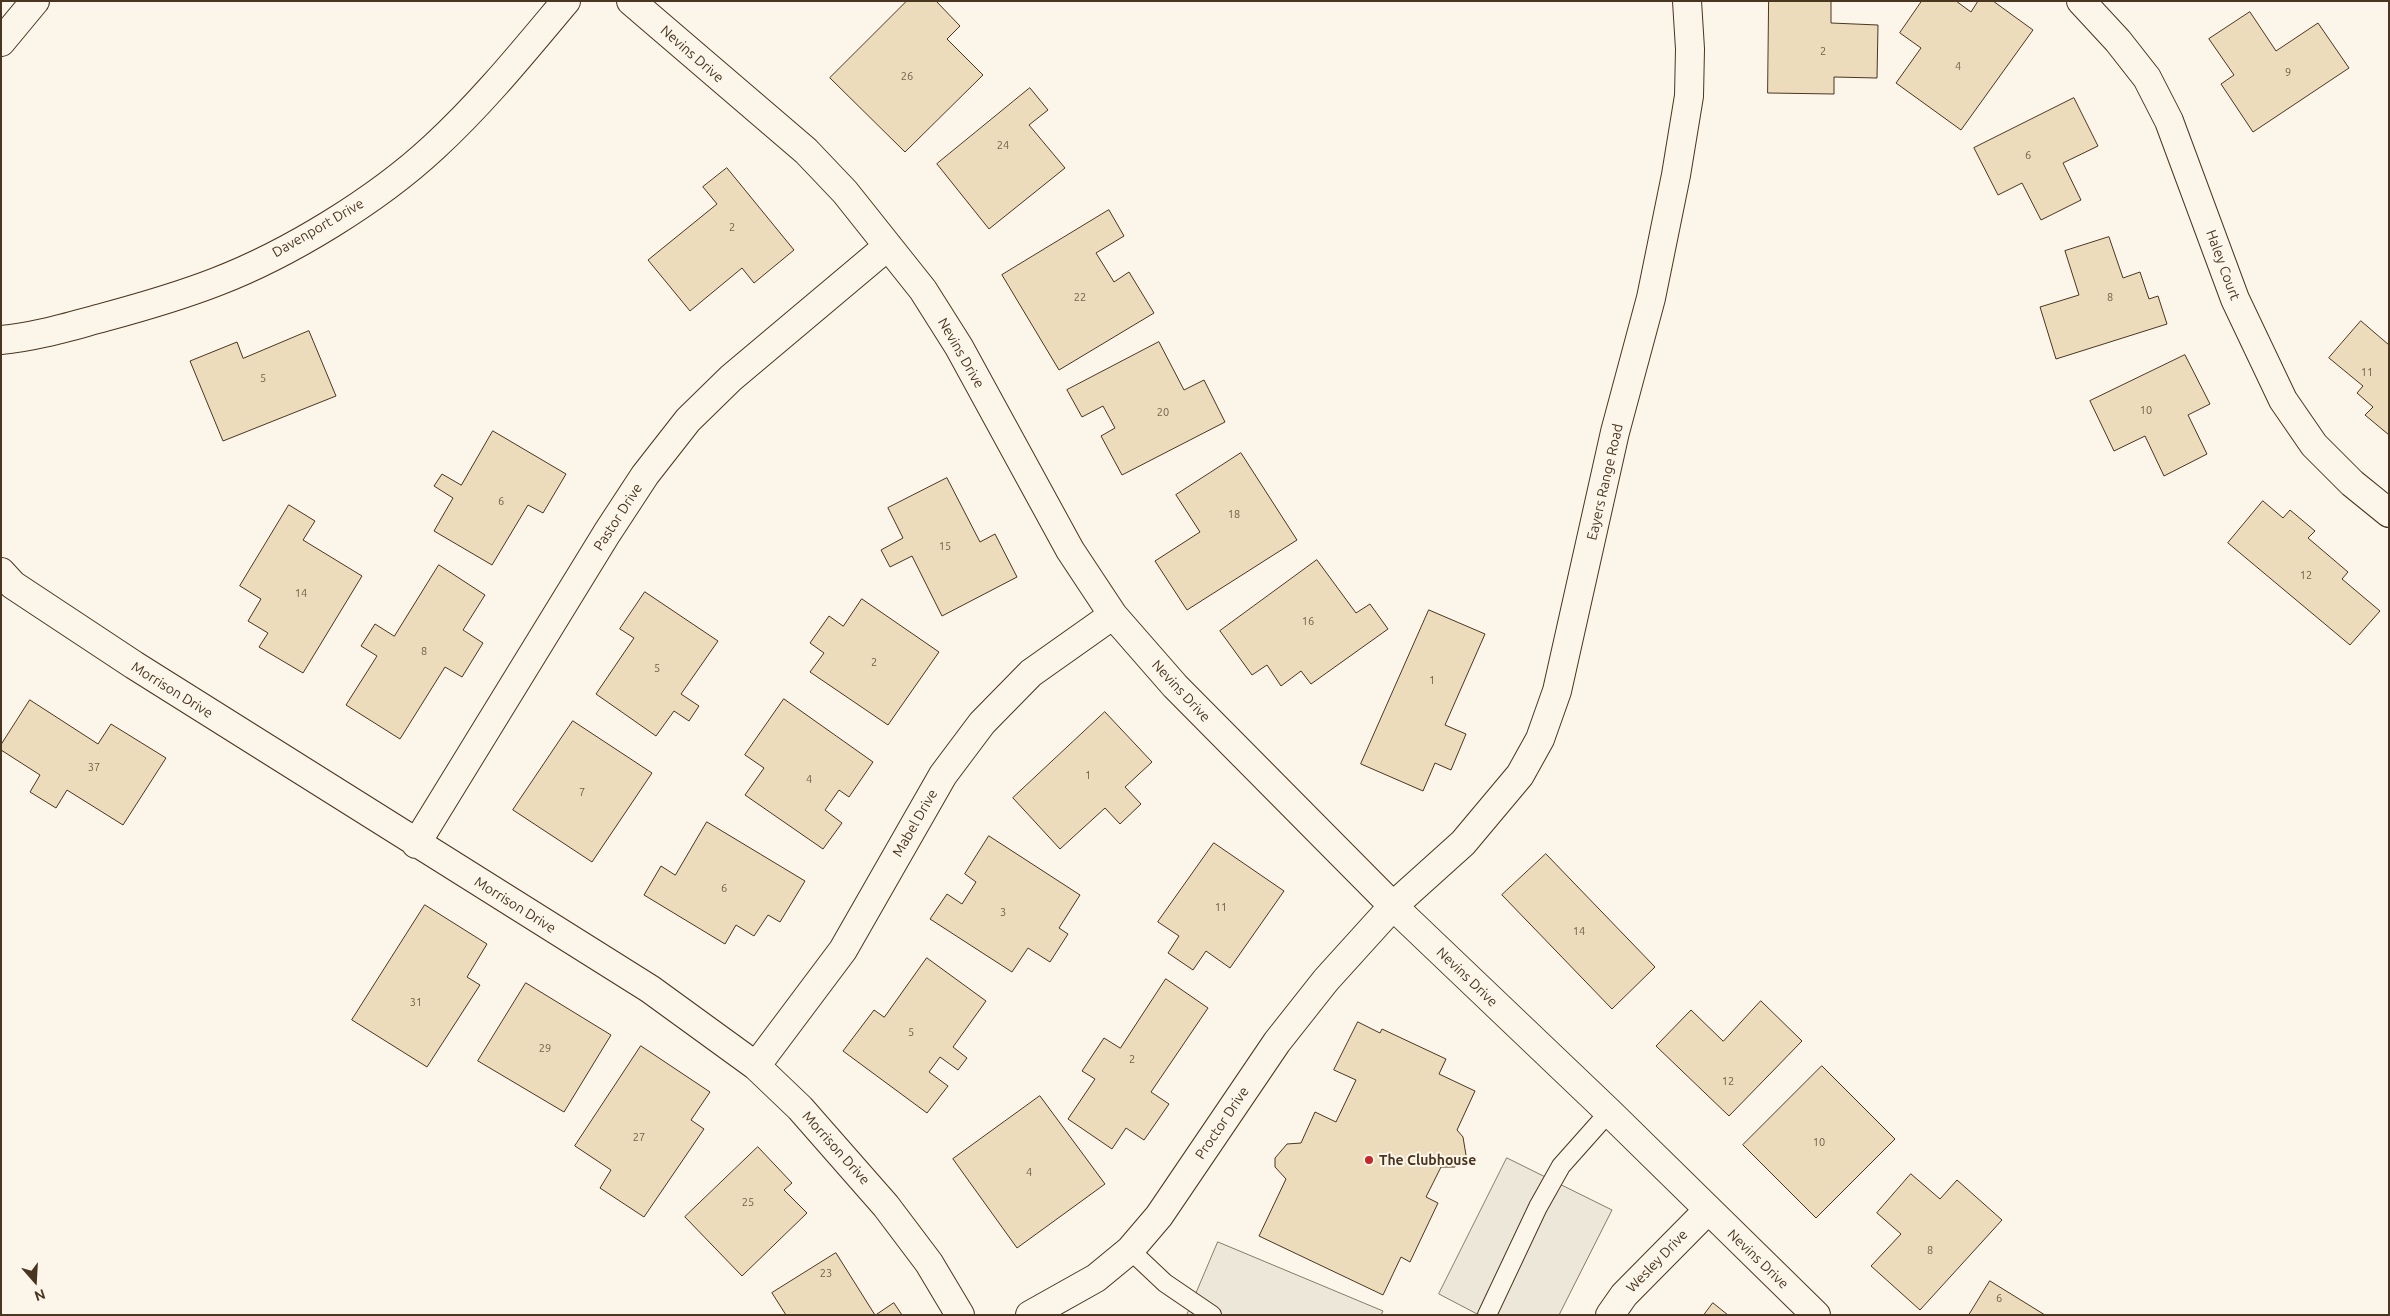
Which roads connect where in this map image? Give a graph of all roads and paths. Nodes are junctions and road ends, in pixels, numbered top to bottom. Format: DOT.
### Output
graph roads {
  1 [pos="35,1"];
  2 [pos="566,1"];
  3 [pos="631,1"];
  4 [pos="1687,1"];
  5 [pos="2081,1"];
  6 [pos="1,42"];
  7 [pos="888,246"];
  8 [pos="12,339"];
  9 [pos="2389,513"];
  10 [pos="1,572"];
  11 [pos="1114,615"];
  12 [pos="416,844"];
  13 [pos="1393,906"];
  14 [pos="756,1066"];
  15 [pos="1609,1112"];
  16 [pos="1708,1210"];
  17 [pos="1130,1250"];
  18 [pos="960,1315"];
  19 [pos="1030,1315"];
  20 [pos="1212,1315"];
  21 [pos="1487,1315"];
  22 [pos="1610,1315"];
  23 [pos="1816,1315"];
  1 -- 6 [label="street"];
  2 -- 8 [label="street, Davenport Drive"];
  3 -- 7 [label="street, Nevins Drive"];
  4 -- 13 [label="street, Eayers Range Road"];
  5 -- 9 [label="street, Haley Court"];
  7 -- 11 [label="street, Nevins Drive"];
  7 -- 12 [label="street, Pastor Drive"];
  10 -- 12 [label="street, Morrison Drive"];
  11 -- 13 [label="street, Nevins Drive"];
  11 -- 14 [label="street, Mabel Drive"];
  12 -- 14 [label="street, Morrison Drive"];
  13 -- 15 [label="street, Nevins Drive"];
  13 -- 17 [label="street, Proctor Drive"];
  14 -- 18 [label="street, Morrison Drive"];
  15 -- 16 [label="street, Nevins Drive"];
  15 -- 21 [label="lane"];
  16 -- 22 [label="street, Wesley Drive"];
  16 -- 23 [label="street, Nevins Drive"];
  17 -- 19 [label="street, Proctor Drive"];
  17 -- 20 [label="lane"];
}
